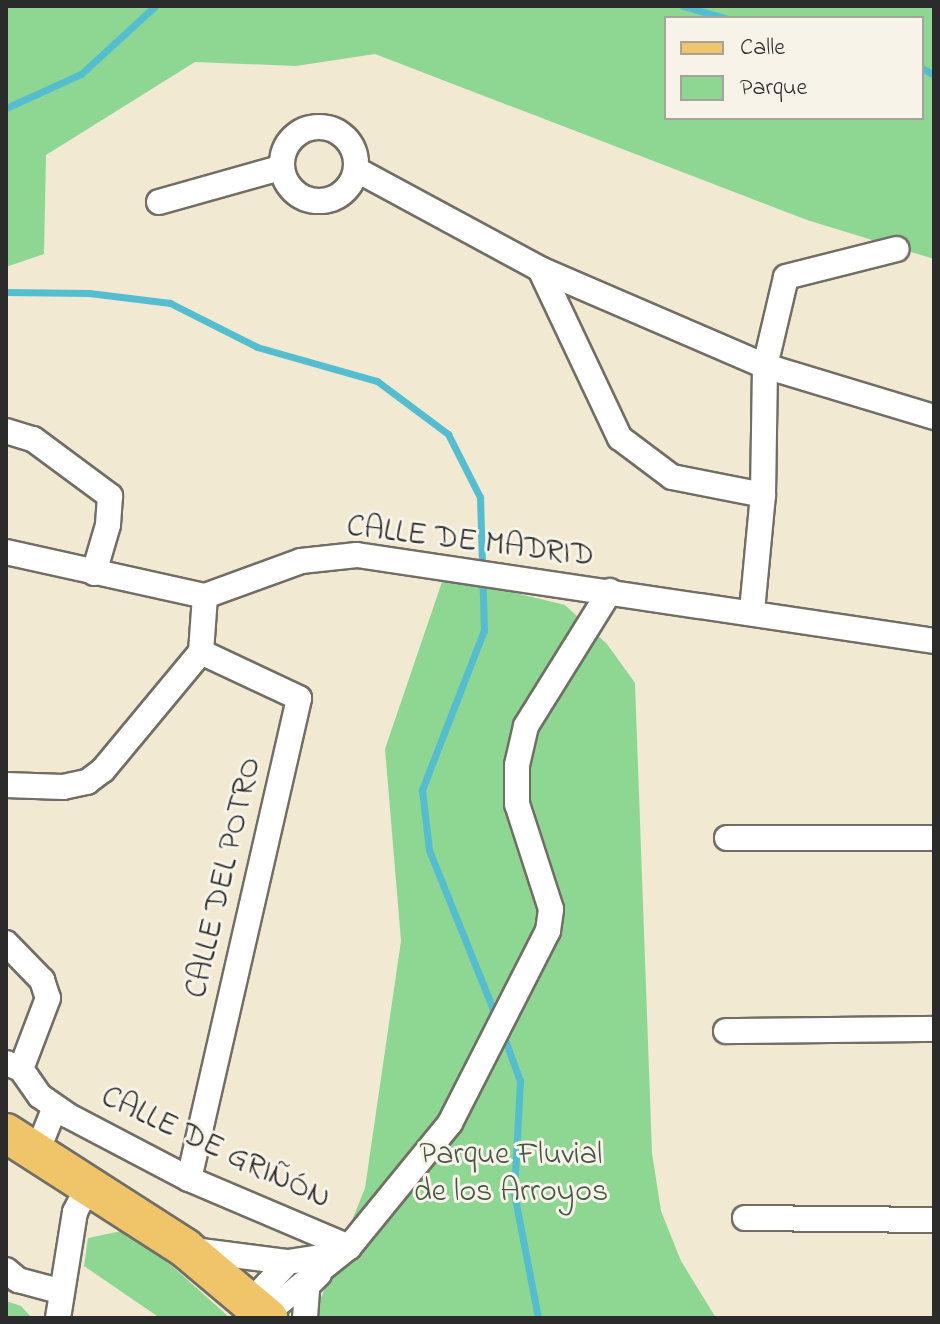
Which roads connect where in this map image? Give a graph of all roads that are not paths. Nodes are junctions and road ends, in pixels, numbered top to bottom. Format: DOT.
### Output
graph roads {
  1 [pos="280,168"];
  2 [pos="357,170"];
  3 [pos="159,202"];
  4 [pos="897,249"];
  5 [pos="540,269"];
  6 [pos="765,366"];
  7 [pos="934,417"];
  8 [pos="6,431"];
  9 [pos="763,495"];
  10 [pos="6,552"];
  11 [pos="94,573"];
  12 [pos="610,591"];
  13 [pos="205,596"];
  14 [pos="752,611"];
  15 [pos="934,641"];
  16 [pos="201,652"];
  17 [pos="6,785"];
  18 [pos="727,838"];
  19 [pos="934,838"];
  20 [pos="6,943"];
  21 [pos="934,1029"];
  22 [pos="726,1031"];
  23 [pos="14,1066"];
  24 [pos="55,1107"];
  25 [pos="22,1142"];
  26 [pos="189,1179"];
  27 [pos="89,1185"];
  28 [pos="745,1218"];
  29 [pos="934,1220"];
  30 [pos="185,1248"];
  31 [pos="343,1251"];
  32 [pos="288,1262"];
  33 [pos="6,1270"];
  34 [pos="59,1291"];
  35 [pos="261,1312"];
  36 [pos="58,1318"];
  37 [pos="305,1318"];
  1 -- 2 [label="street"];
  1 -- 2 [label="street"];
  1 -- 3 [label="street"];
  2 -- 5 [label="street"];
  4 -- 6 [label="street"];
  5 -- 6 [label="street"];
  5 -- 9 [label="street"];
  6 -- 7 [label="street"];
  6 -- 9 [label="street"];
  8 -- 11 [label="street"];
  9 -- 14 [label="street"];
  10 -- 11 [label="street"];
  11 -- 13 [label="street"];
  12 -- 13 [label="street, CALLE DE MADRID"];
  12 -- 14 [label="street, CALLE DE MADRID"];
  12 -- 31 [label="street"];
  13 -- 16 [label="street"];
  14 -- 15 [label="street, CALLE DE MADRID"];
  16 -- 17 [label="street"];
  16 -- 26 [label="street, CALLE DEL POTRO"];
  18 -- 19 [label="street"];
  20 -- 23 [label="street"];
  21 -- 22 [label="street"];
  23 -- 24 [label="street, CALLE DE GRIÑÓN"];
  24 -- 25 [label="street, CALLE DE GRIÑÓN"];
  24 -- 26 [label="street, CALLE DE GRIÑÓN"];
  25 -- 27 [label="main road"];
  26 -- 31 [label="street, CALLE DE GRIÑÓN"];
  27 -- 30 [label="main road"];
  27 -- 34 [label="street"];
  28 -- 29 [label="street"];
  30 -- 32 [label="street"];
  30 -- 35 [label="main road"];
  31 -- 32 [label="street"];
  31 -- 35 [label="street"];
  31 -- 37 [label="street"];
  32 -- 35 [label="street"];
  33 -- 34 [label="street"];
  34 -- 36 [label="street"];
}
